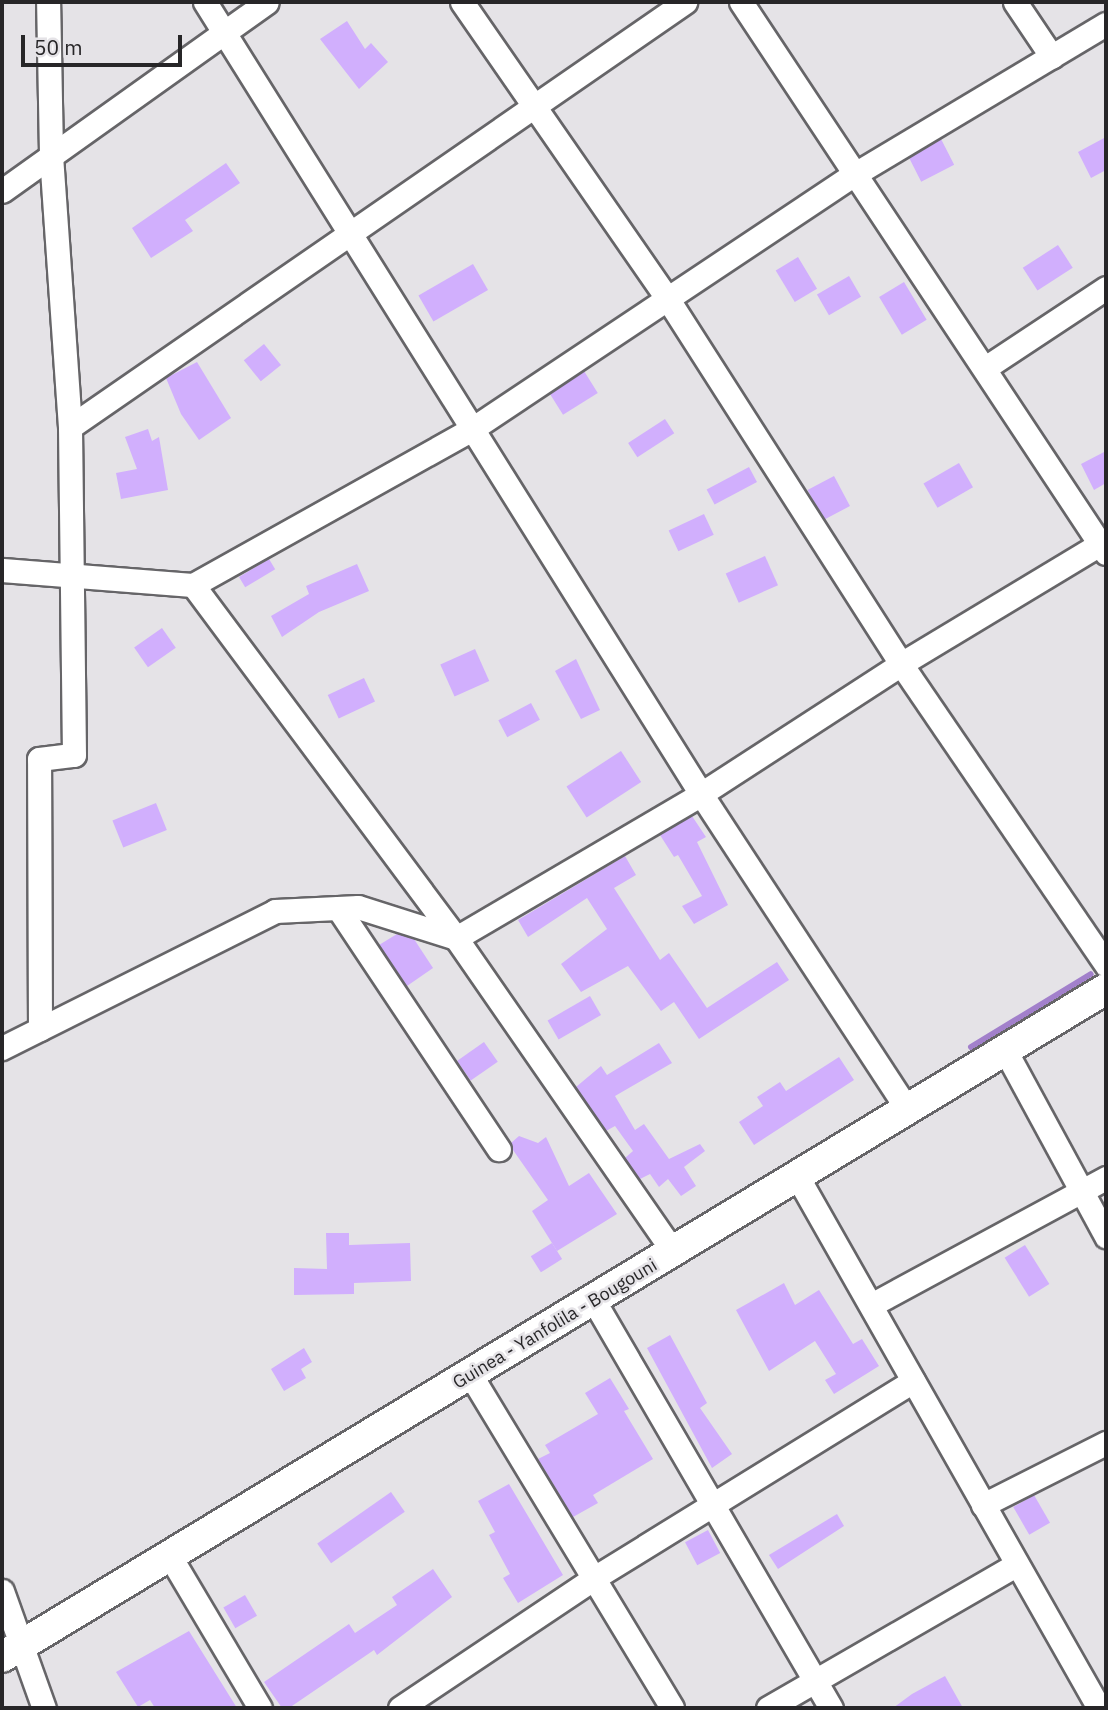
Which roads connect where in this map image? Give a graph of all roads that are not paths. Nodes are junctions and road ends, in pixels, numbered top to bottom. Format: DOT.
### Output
graph roads {
  1 [pos="48,2"];
  2 [pos="205,2"];
  3 [pos="267,2"];
  4 [pos="462,2"];
  5 [pos="685,2"];
  6 [pos="741,2"];
  7 [pos="1015,2"];
  8 [pos="1106,24"];
  9 [pos="225,30"];
  10 [pos="1052,57"];
  11 [pos="536,106"];
  12 [pos="51,153"];
  13 [pos="855,174"];
  14 [pos="2,191"];
  15 [pos="353,232"];
  16 [pos="1106,288"];
  17 [pos="668,301"];
  18 [pos="985,368"];
  19 [pos="69,427"];
  20 [pos="472,429"];
  21 [pos="1103,548"];
  22 [pos="2,570"];
  23 [pos="73,572"];
  24 [pos="193,585"];
  25 [pos="901,664"];
  26 [pos="701,794"];
  27 [pos="338,908"];
  28 [pos="456,938"];
  29 [pos="1106,965"];
  30 [pos="1106,989"];
  31 [pos="40,1029"];
  32 [pos="2,1048"];
  33 [pos="1005,1050"];
  34 [pos="907,1110"];
  35 [pos="499,1149"];
  36 [pos="797,1176"];
  37 [pos="1106,1178"];
  38 [pos="1083,1190"];
  39 [pos="1106,1236"];
  40 [pos="674,1253"];
  41 [pos="594,1301"];
  42 [pos="871,1304"];
  43 [pos="470,1374"];
  44 [pos="913,1381"];
  45 [pos="1106,1443"];
  46 [pos="712,1503"];
  47 [pos="983,1505"];
  48 [pos="172,1558"];
  49 [pos="1016,1565"];
  50 [pos="594,1578"];
  51 [pos="2,1591"];
  52 [pos="13,1651"];
  53 [pos="815,1681"];
  54 [pos="44,1708"];
  55 [pos="260,1708"];
  56 [pos="400,1708"];
  57 [pos="672,1708"];
  58 [pos="768,1708"];
  59 [pos="831,1708"];
  60 [pos="1099,1708"];
  1 -- 12 [label="street"];
  2 -- 9 [label="street"];
  3 -- 9 [label="street"];
  4 -- 11 [label="street"];
  5 -- 11 [label="street"];
  6 -- 13 [label="street"];
  7 -- 10 [label="street"];
  8 -- 10 [label="street"];
  9 -- 12 [label="street"];
  9 -- 15 [label="street"];
  10 -- 13 [label="street"];
  11 -- 15 [label="street"];
  11 -- 17 [label="street"];
  12 -- 14 [label="street"];
  12 -- 19 [label="street"];
  13 -- 17 [label="street"];
  13 -- 18 [label="street"];
  15 -- 19 [label="street"];
  15 -- 20 [label="street"];
  16 -- 18 [label="street"];
  17 -- 20 [label="street"];
  17 -- 25 [label="street"];
  18 -- 21 [label="street"];
  19 -- 23 [label="street"];
  20 -- 24 [label="street"];
  20 -- 26 [label="street"];
  21 -- 25 [label="street"];
  22 -- 23 [label="street"];
  23 -- 24 [label="street"];
  23 -- 31 [label="street"];
  24 -- 28 [label="street"];
  25 -- 26 [label="street"];
  25 -- 29 [label="street"];
  26 -- 28 [label="street"];
  26 -- 34 [label="street"];
  27 -- 28 [label="street"];
  27 -- 31 [label="street"];
  27 -- 35 [label="street"];
  28 -- 40 [label="street"];
  30 -- 33 [label="main road, Guinea - Yanfolila - Bougouni"];
  31 -- 32 [label="street"];
  33 -- 34 [label="main road, Guinea - Yanfolila - Bougouni"];
  33 -- 38 [label="street"];
  34 -- 36 [label="main road, Guinea - Yanfolila - Bougouni"];
  36 -- 40 [label="main road, Guinea - Yanfolila - Bougouni"];
  36 -- 42 [label="street"];
  37 -- 38 [label="street"];
  38 -- 39 [label="street"];
  38 -- 42 [label="street"];
  40 -- 41 [label="main road, Guinea - Yanfolila - Bougouni"];
  41 -- 43 [label="main road, Guinea - Yanfolila - Bougouni"];
  41 -- 46 [label="street"];
  42 -- 44 [label="street"];
  43 -- 48 [label="main road, Guinea - Yanfolila - Bougouni"];
  43 -- 50 [label="street"];
  44 -- 46 [label="street"];
  44 -- 47 [label="street"];
  45 -- 47 [label="street"];
  46 -- 50 [label="street"];
  46 -- 53 [label="street"];
  47 -- 49 [label="street"];
  48 -- 52 [label="main road, Guinea - Yanfolila - Bougouni"];
  48 -- 55 [label="street"];
  49 -- 53 [label="street"];
  49 -- 60 [label="street"];
  50 -- 56 [label="street"];
  50 -- 57 [label="street"];
  51 -- 52 [label="street"];
  52 -- 54 [label="street"];
  53 -- 58 [label="street"];
  53 -- 59 [label="street"];
}
